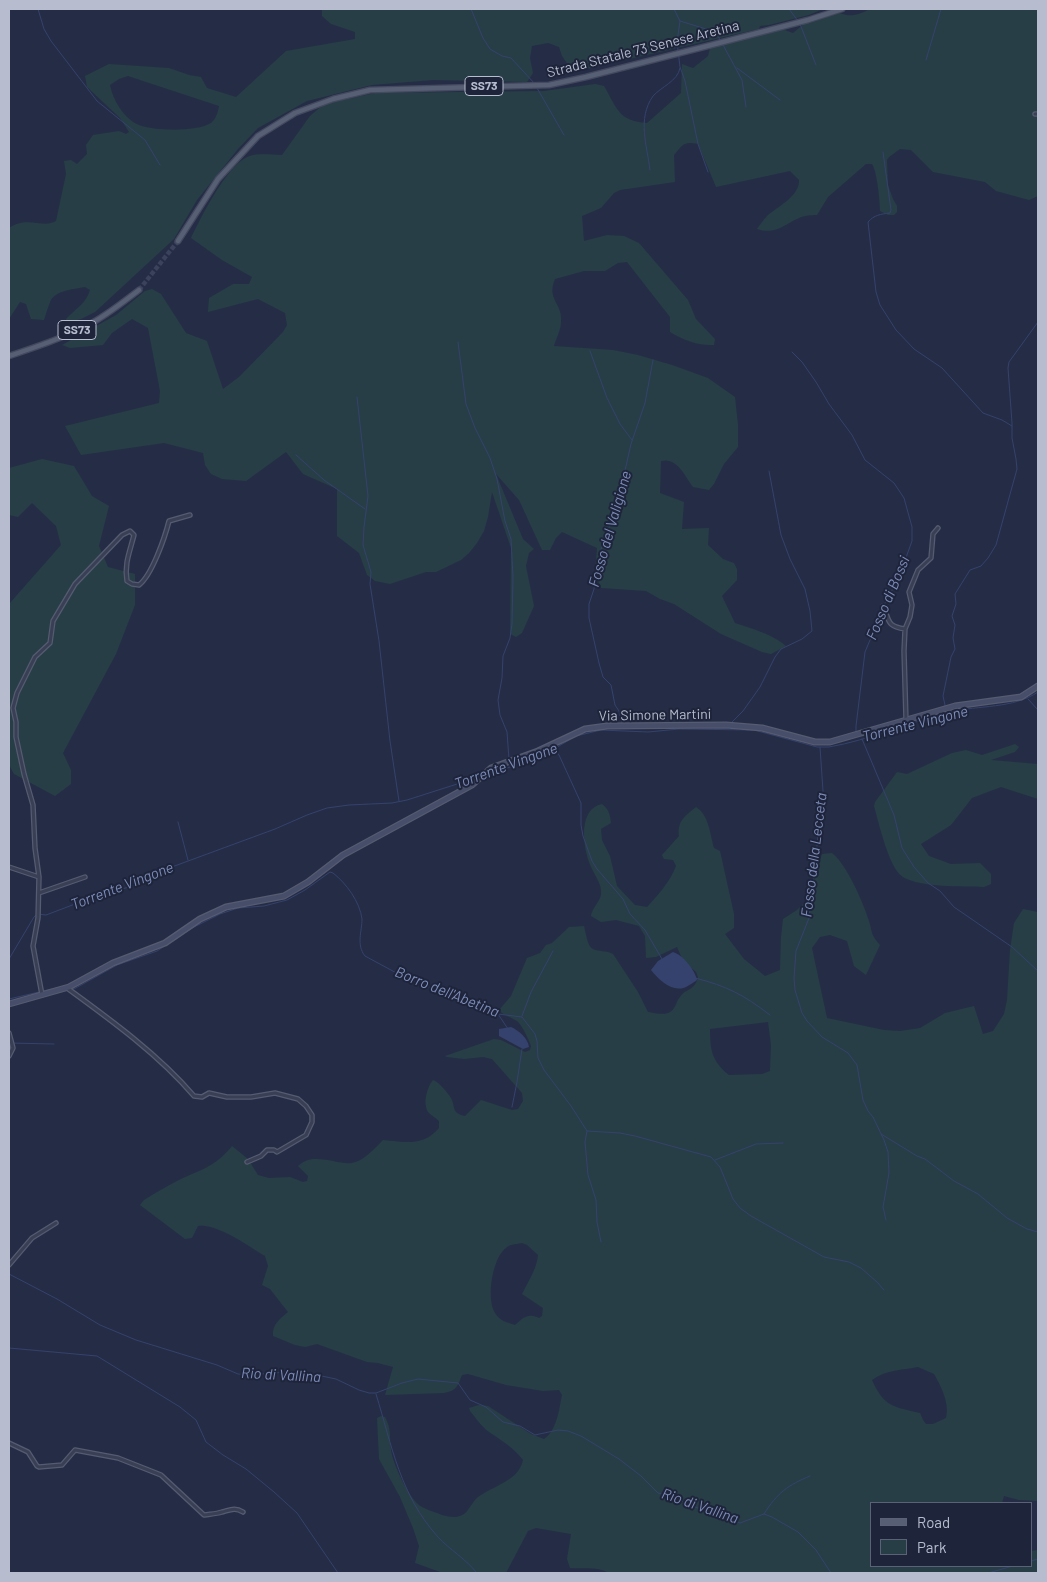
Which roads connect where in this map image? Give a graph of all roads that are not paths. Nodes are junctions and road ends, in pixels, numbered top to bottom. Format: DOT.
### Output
graph roads {
  1 [pos="842,9"];
  2 [pos="178,241"];
  3 [pos="138,290"];
  4 [pos="9,356"];
  5 [pos="190,514"];
  6 [pos="938,528"];
  7 [pos="883,608"];
  8 [pos="905,629"];
  9 [pos="1038,686"];
  10 [pos="906,720"];
  11 [pos="9,867"];
  12 [pos="39,877"];
  13 [pos="85,877"];
  14 [pos="39,893"];
  15 [pos="67,988"];
  16 [pos="42,995"];
  17 [pos="9,1004"];
  18 [pos="9,1033"];
  19 [pos="9,1056"];
  20 [pos="247,1162"];
  21 [pos="56,1223"];
  22 [pos="9,1264"];
  23 [pos="9,1443"];
  24 [pos="243,1512"];
  1 -- 2 [label="main road, Strada Statale 73 Senese Aretina / SS73"];
  3 -- 4 [label="main road, SS73"];
  5 -- 12 [label="street"];
  6 -- 8 [label="street"];
  7 -- 8 [label="street"];
  8 -- 10 [label="street"];
  9 -- 10 [label="street, Via Simone Martini"];
  10 -- 15 [label="street, Via Simone Martini"];
  11 -- 12 [label="street"];
  12 -- 14 [label="street"];
  13 -- 14 [label="street"];
  14 -- 16 [label="street"];
  15 -- 16 [label="street, Via Simone Martini"];
  15 -- 20 [label="street"];
  16 -- 17 [label="street, Via Simone Martini"];
  18 -- 19 [label="street"];
  21 -- 22 [label="street"];
  23 -- 24 [label="street"];
}
